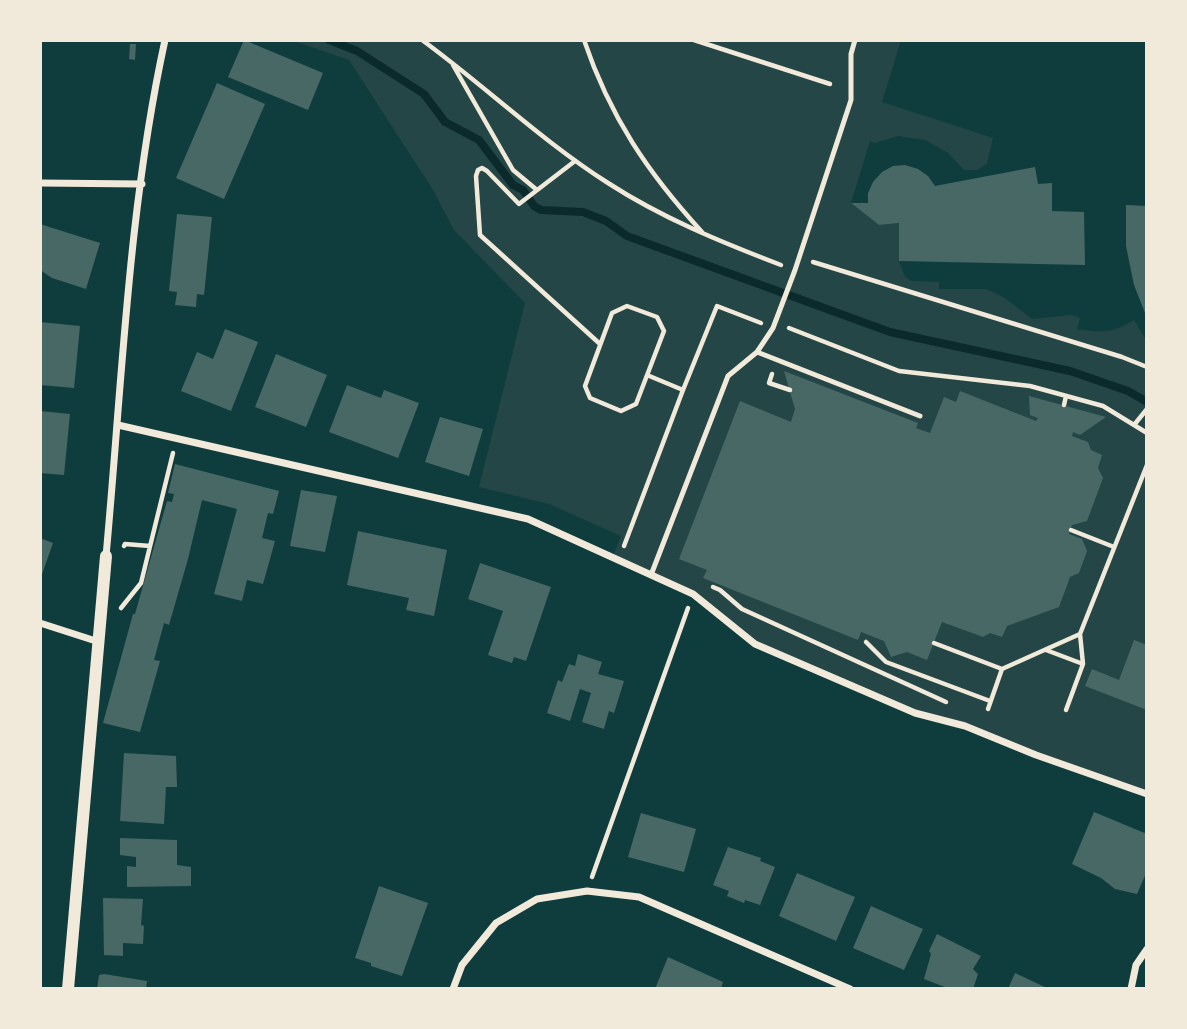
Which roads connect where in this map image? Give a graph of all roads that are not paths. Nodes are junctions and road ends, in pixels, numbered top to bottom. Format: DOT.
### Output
graph roads {
  1 [pos="165,40"];
  2 [pos="855,40"];
  3 [pos="40,183"];
  4 [pos="142,184"];
  5 [pos="757,352"];
  6 [pos="920,416"];
  7 [pos="118,425"];
  8 [pos="106,556"];
  9 [pos="651,575"];
  10 [pos="40,623"];
  11 [pos="99,642"];
  12 [pos="1147,794"];
  13 [pos="1147,949"];
  14 [pos="68,989"];
  15 [pos="453,989"];
  16 [pos="850,989"];
  17 [pos="1131,989"];
  1 -- 4 [label="street"];
  2 -- 5 [label="lane"];
  3 -- 4 [label="street"];
  4 -- 7 [label="street"];
  5 -- 6 [label="lane"];
  5 -- 9 [label="lane"];
  7 -- 8 [label="street"];
  7 -- 9 [label="street"];
  8 -- 11 [label="street"];
  9 -- 12 [label="street"];
  10 -- 11 [label="street"];
  11 -- 14 [label="street"];
  13 -- 17 [label="street"];
  15 -- 16 [label="street"];
}
